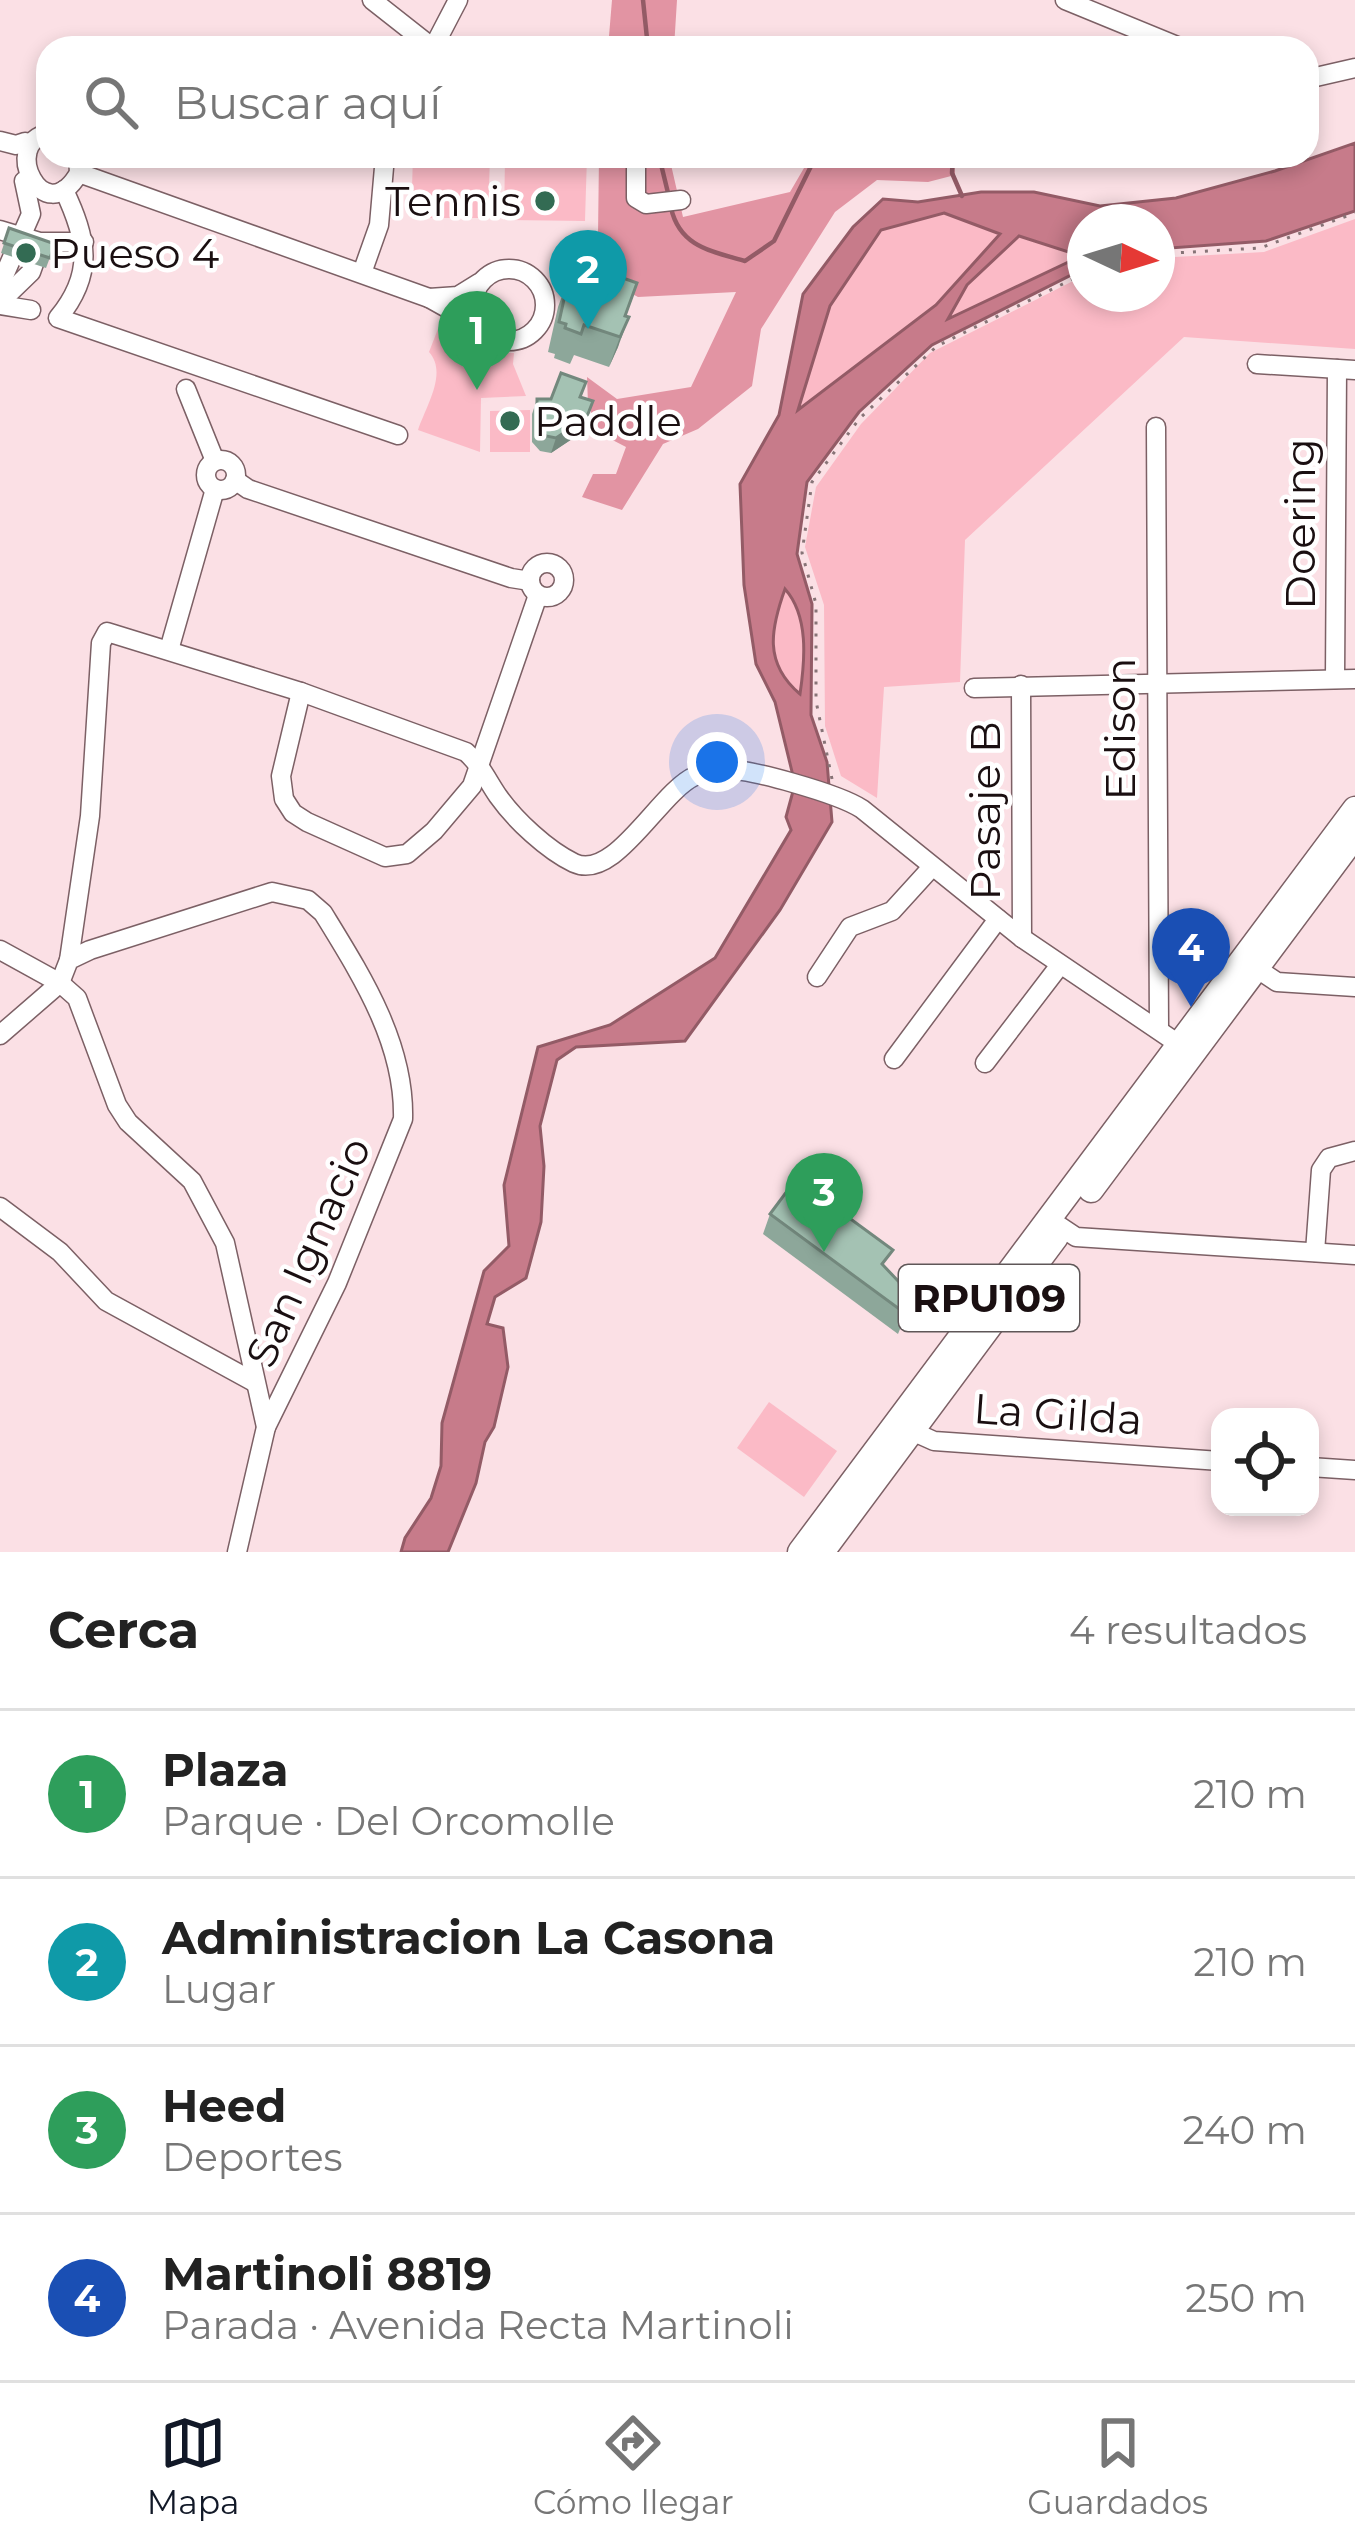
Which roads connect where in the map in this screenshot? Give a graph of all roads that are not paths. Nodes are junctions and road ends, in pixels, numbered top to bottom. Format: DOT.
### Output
graph roads {
  1 [pos="372,0"];
  2 [pos="458,0"];
  3 [pos="1065,0"];
  4 [pos="418,36"];
  5 [pos="439,36"];
  6 [pos="1153,36"];
  7 [pos="1355,68"];
  8 [pos="1319,76"];
  9 [pos="36,138"];
  10 [pos="0,141"];
  11 [pos="25,142"];
  12 [pos="0,152"];
  13 [pos="77,168"];
  14 [pos="87,168"];
  15 [pos="385,168"];
  16 [pos="637,168"];
  17 [pos="23,179"];
  18 [pos="59,192"];
  19 [pos="674,202"];
  20 [pos="11,239"];
  21 [pos="84,242"];
  22 [pos="39,250"];
  23 [pos="362,273"];
  24 [pos="483,280"];
  25 [pos="0,285"];
  26 [pos="429,298"];
  27 [pos="0,303"];
  28 [pos="32,310"];
  29 [pos="479,326"];
  30 [pos="1257,364"];
  31 [pos="1346,370"];
  32 [pos="186,389"];
  33 [pos="1156,427"];
  34 [pos="398,435"];
  35 [pos="214,461"];
  36 [pos="235,480"];
  37 [pos="215,489"];
  38 [pos="169,650"];
  39 [pos="1345,679"];
  40 [pos="1156,681"];
  41 [pos="1021,685"];
  42 [pos="974,688"];
  43 [pos="301,692"];
  44 [pos="480,765"];
  45 [pos="1355,809"];
  46 [pos="1346,847"];
  47 [pos="932,867"];
  48 [pos="998,919"];
  49 [pos="1022,938"];
  50 [pos="0,950"];
  51 [pos="69,960"];
  52 [pos="1060,964"];
  53 [pos="1250,965"];
  54 [pos="817,977"];
  55 [pos="60,983"];
  56 [pos="1355,987"];
  57 [pos="0,1035"];
  58 [pos="1177,1042"];
  59 [pos="894,1059"];
  60 [pos="985,1063"];
  61 [pos="1355,1151"];
  62 [pos="0,1208"];
  63 [pos="1055,1224"];
  64 [pos="1315,1252"];
  65 [pos="1355,1255"];
  66 [pos="254,1382"];
  67 [pos="266,1427"];
  68 [pos="904,1427"];
  69 [pos="1211,1460"];
  70 [pos="1319,1468"];
  71 [pos="1355,1470"];
  72 [pos="237,1552"];
  73 [pos="800,1552"];
  74 [pos="822,1552"];
  1 -- 4 [label="street"];
  2 -- 5 [label="street"];
  3 -- 6 [label="street"];
  7 -- 8 [label="street"];
  9 -- 11 [label="street"];
  10 -- 11 [label="street"];
  11 -- 17 [label="street"];
  12 -- 17 [label="street"];
  13 -- 18 [label="street"];
  14 -- 23 [label="street"];
  15 -- 23 [label="street"];
  16 -- 19 [label="street"];
  17 -- 18 [label="street"];
  17 -- 20 [label="street"];
  18 -- 21 [label="street"];
  18 -- 22 [label="street"];
  20 -- 22 [label="street"];
  20 -- 25 [label="street"];
  21 -- 22 [label="street"];
  21 -- 34 [label="street"];
  22 -- 27 [label="street"];
  23 -- 26 [label="street"];
  24 -- 26 [label="street"];
  24 -- 29 [label="street"];
  24 -- 29 [label="street"];
  26 -- 29 [label="street"];
  27 -- 28 [label="street"];
  30 -- 31 [label="street"];
  31 -- 39 [label="street, Doering"];
  32 -- 35 [label="street"];
  33 -- 40 [label="street, Edison"];
  35 -- 36 [label="street"];
  35 -- 37 [label="street"];
  36 -- 37 [label="street"];
  36 -- 44 [label="street"];
  37 -- 38 [label="street"];
  38 -- 43 [label="street"];
  38 -- 51 [label="street"];
  39 -- 40 [label="street"];
  40 -- 41 [label="street"];
  40 -- 58 [label="street, Edison"];
  41 -- 42 [label="street"];
  41 -- 49 [label="street, Pasaje B"];
  43 -- 44 [label="street"];
  43 -- 44 [label="street"];
  44 -- 47 [label="street"];
  45 -- 46 [label="main road, RPU109"];
  46 -- 53 [label="main road, RPU109"];
  47 -- 48 [label="street"];
  47 -- 54 [label="street"];
  48 -- 49 [label="street"];
  48 -- 59 [label="street"];
  49 -- 52 [label="street"];
  50 -- 55 [label="street"];
  51 -- 55 [label="street"];
  51 -- 67 [label="street, San Ignacio"];
  52 -- 58 [label="street"];
  52 -- 60 [label="street"];
  53 -- 56 [label="street"];
  53 -- 58 [label="main road, RPU109"];
  55 -- 57 [label="street"];
  55 -- 66 [label="street"];
  58 -- 63 [label="main road, RPU109"];
  61 -- 64 [label="street"];
  62 -- 66 [label="street"];
  63 -- 64 [label="street"];
  63 -- 68 [label="main road, RPU109"];
  64 -- 65 [label="street"];
  66 -- 67 [label="street"];
  67 -- 72 [label="street"];
  68 -- 69 [label="street, La Gilda"];
  68 -- 73 [label="main road, RPU109"];
  68 -- 74 [label="main road, RPU109"];
  70 -- 71 [label="street"];
}
